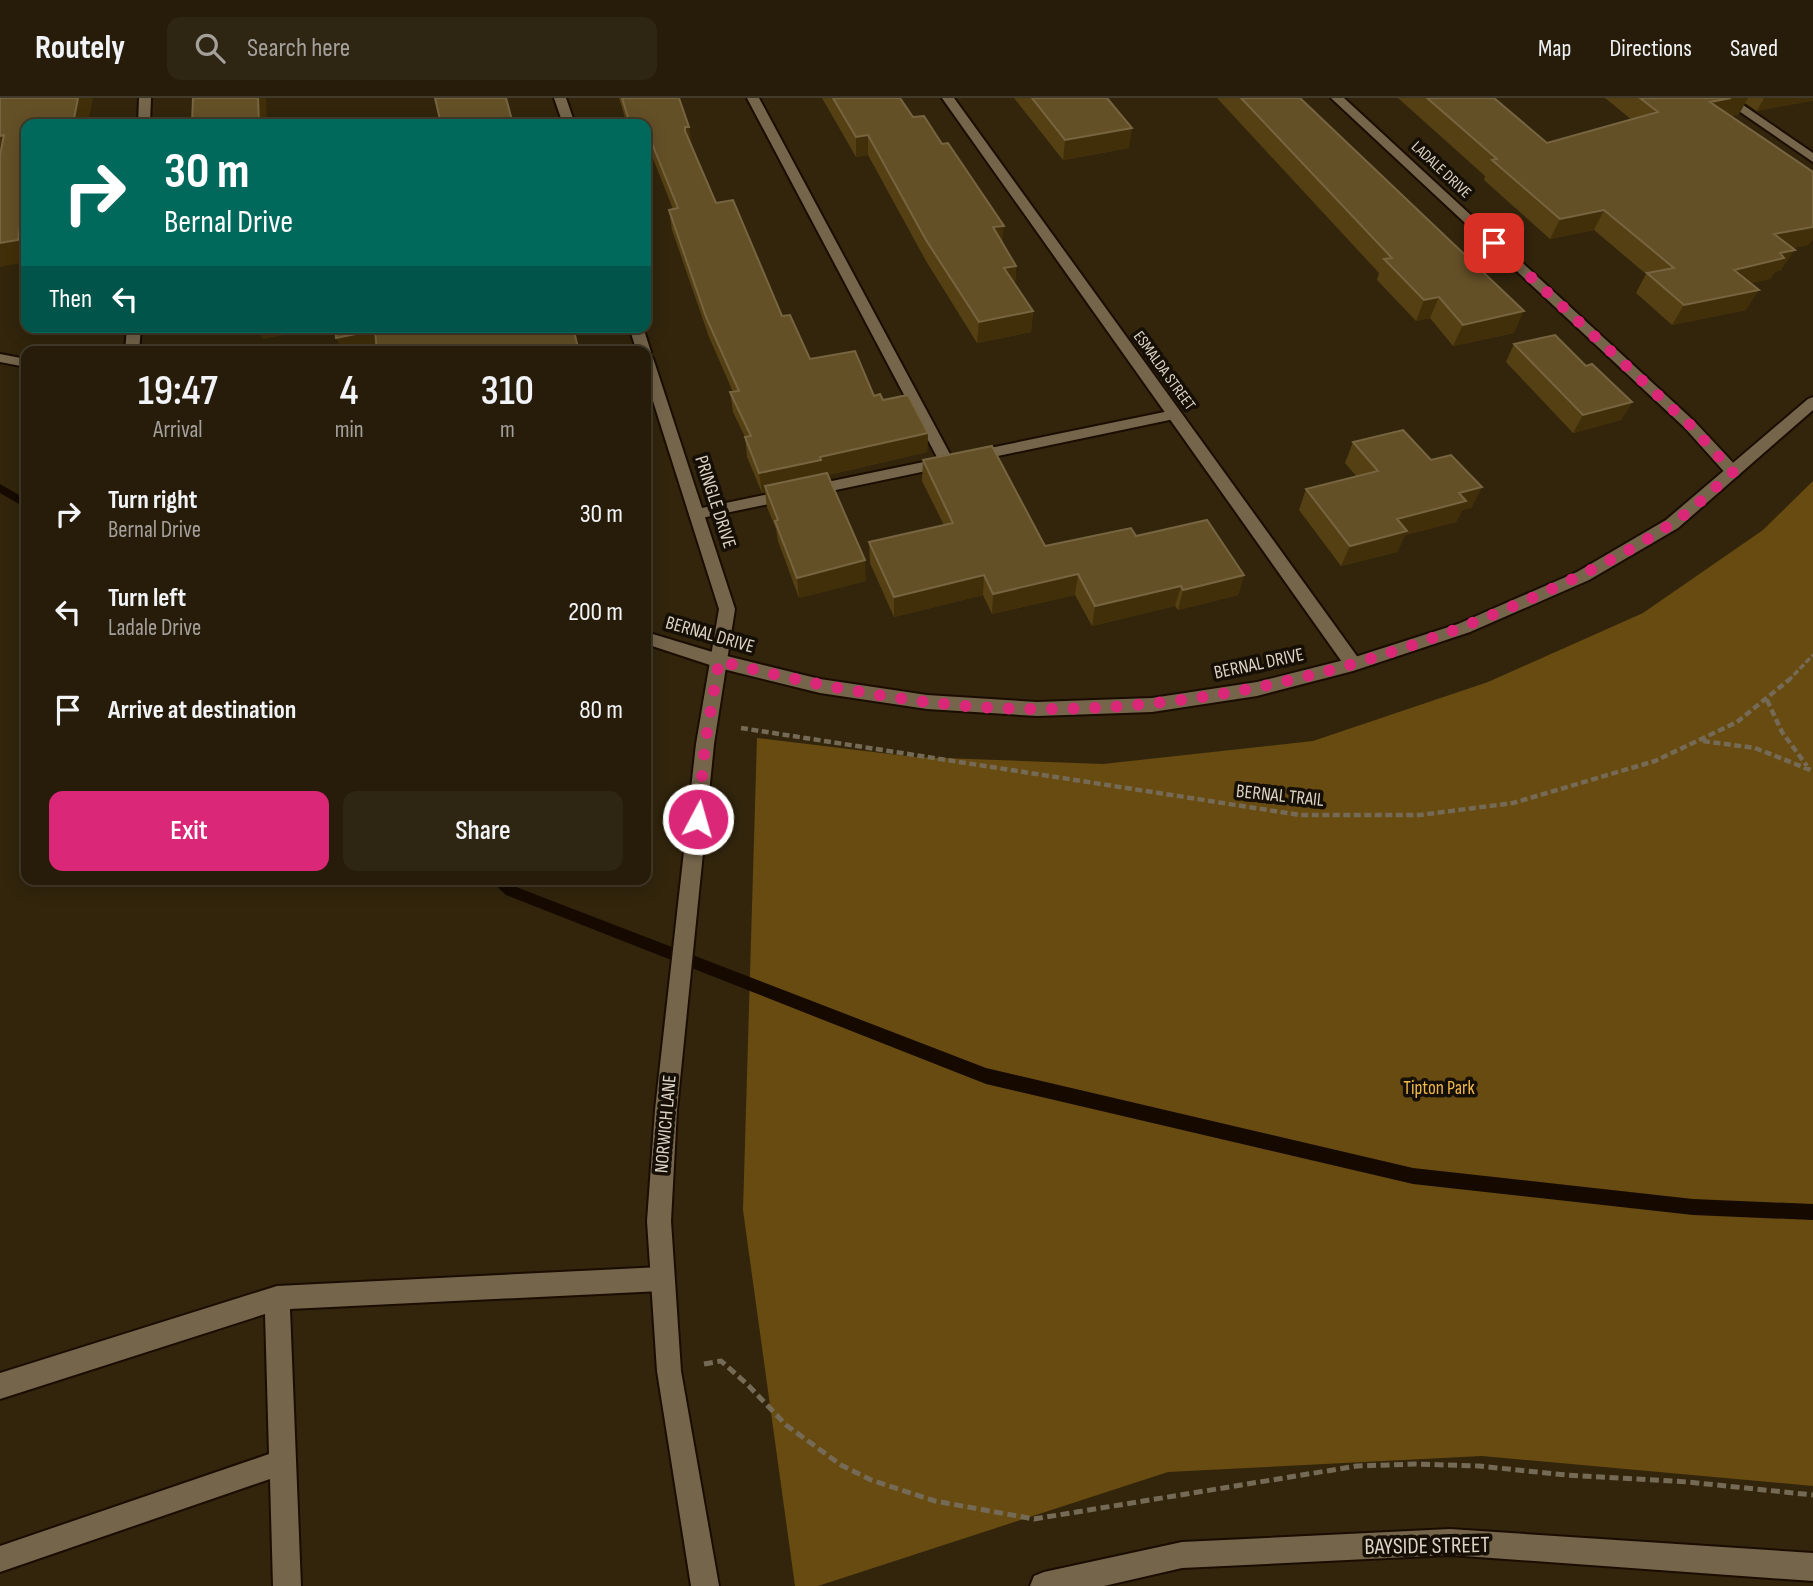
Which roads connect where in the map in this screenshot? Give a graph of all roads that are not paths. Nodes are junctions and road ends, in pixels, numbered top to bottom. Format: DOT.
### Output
graph roads {
  1 [pos="145,98"];
  2 [pos="560,98"];
  3 [pos="752,98"];
  4 [pos="948,98"];
  5 [pos="1337,98"];
  6 [pos="1726,98"];
  7 [pos="144,119"];
  8 [pos="567,119"];
  9 [pos="1813,158"];
  10 [pos="0,358"];
  11 [pos="21,362"];
  12 [pos="651,373"];
  13 [pos="1813,402"];
  14 [pos="1174,415"];
  15 [pos="947,462"];
  16 [pos="1733,472"];
  17 [pos="697,514"];
  18 [pos="651,640"];
  19 [pos="719,661"];
  20 [pos="1353,664"];
  21 [pos="661,1279"];
  22 [pos="277,1298"];
  23 [pos="0,1386"];
  24 [pos="283,1462"];
  25 [pos="0,1559"];
  26 [pos="1813,1567"];
  27 [pos="287,1586"];
  28 [pos="705,1586"];
  29 [pos="1044,1586"];
  1 -- 7 [label="street"];
  2 -- 8 [label="street"];
  3 -- 15 [label="street"];
  4 -- 14 [label="street, ESMALDA STREET"];
  5 -- 16 [label="street, LADALE DRIVE"];
  6 -- 9 [label="street"];
  10 -- 11 [label="street"];
  12 -- 17 [label="street, PRINGLE DRIVE"];
  13 -- 16 [label="street, BERNAL DRIVE"];
  14 -- 15 [label="street"];
  14 -- 20 [label="street, ESMALDA STREET"];
  15 -- 17 [label="street"];
  16 -- 20 [label="street, BERNAL DRIVE"];
  17 -- 19 [label="street, PRINGLE DRIVE"];
  18 -- 19 [label="street, BERNAL DRIVE"];
  19 -- 20 [label="street, BERNAL DRIVE"];
  19 -- 21 [label="street, NORWICH LANE"];
  21 -- 22 [label="street"];
  21 -- 28 [label="street, NORWICH LANE"];
  22 -- 23 [label="street"];
  22 -- 24 [label="street"];
  24 -- 25 [label="street"];
  24 -- 27 [label="street"];
  26 -- 29 [label="street, BAYSIDE STREET"];
}
